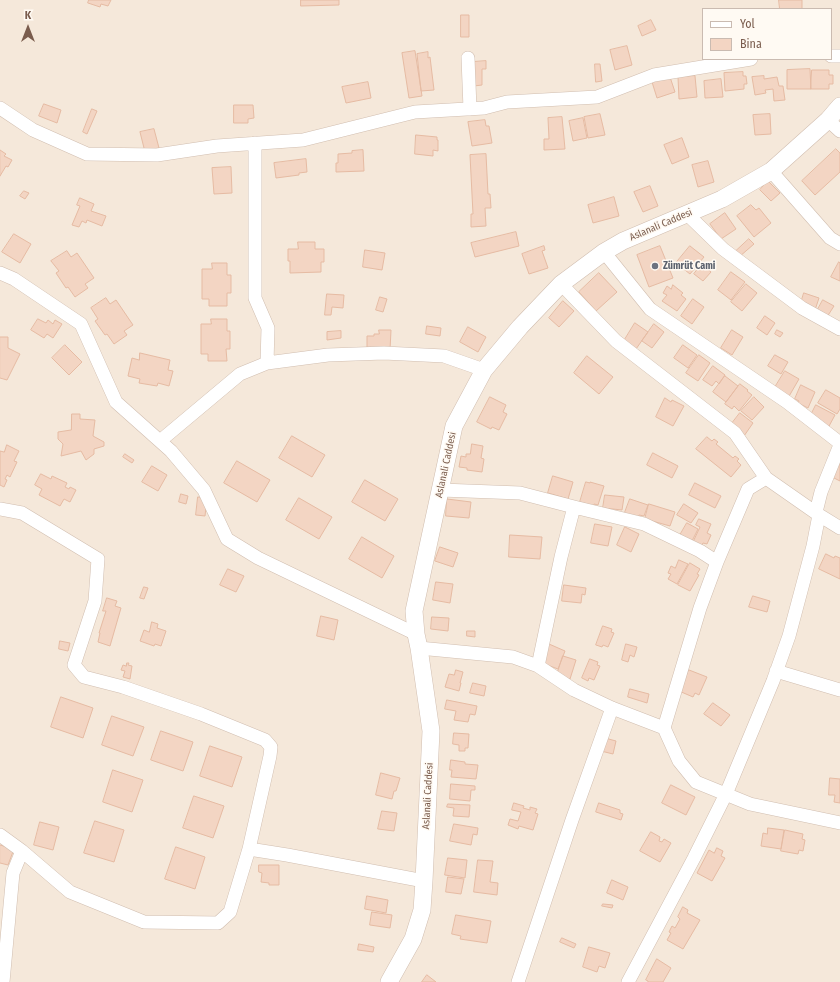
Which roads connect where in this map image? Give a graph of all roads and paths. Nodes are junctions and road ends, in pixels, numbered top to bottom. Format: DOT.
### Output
graph roads {
  1 [pos="468,58"];
  2 [pos="745,60"];
  3 [pos="840,106"];
  4 [pos="0,108"];
  5 [pos="470,109"];
  6 [pos="834,125"];
  7 [pos="255,143"];
  8 [pos="771,171"];
  9 [pos="687,214"];
  10 [pos="840,244"];
  11 [pos="604,252"];
  12 [pos="0,273"];
  13 [pos="561,284"];
  14 [pos="840,329"];
  15 [pos="267,363"];
  16 [pos="484,370"];
  17 [pos="160,441"];
  18 [pos="840,444"];
  19 [pos="766,478"];
  20 [pos="441,490"];
  21 [pos="574,507"];
  22 [pos="0,509"];
  23 [pos="817,513"];
  24 [pos="840,528"];
  25 [pos="717,562"];
  26 [pos="418,641"];
  27 [pos="538,666"];
  28 [pos="776,671"];
  29 [pos="840,690"];
  30 [pos="612,708"];
  31 [pos="664,728"];
  32 [pos="726,794"];
  33 [pos="840,823"];
  34 [pos="0,835"];
  35 [pos="249,849"];
  36 [pos="22,851"];
  37 [pos="424,881"];
  38 [pos="3,982"];
  39 [pos="389,982"];
  40 [pos="518,982"];
  41 [pos="628,982"];
  1 -- 5 [label="street"];
  2 -- 5 [label="street"];
  3 -- 6 [label="street, Aslanali Caddesi"];
  4 -- 7 [label="street"];
  5 -- 7 [label="street"];
  6 -- 8 [label="street, Aslanali Caddesi"];
  7 -- 15 [label="street"];
  8 -- 9 [label="street, Aslanali Caddesi"];
  8 -- 10 [label="street"];
  9 -- 11 [label="street, Aslanali Caddesi"];
  9 -- 14 [label="street"];
  11 -- 13 [label="street, Aslanali Caddesi"];
  11 -- 18 [label="street"];
  12 -- 17 [label="street"];
  13 -- 16 [label="street, Aslanali Caddesi"];
  13 -- 19 [label="street"];
  15 -- 16 [label="street"];
  15 -- 17 [label="street"];
  16 -- 20 [label="street, Aslanali Caddesi"];
  17 -- 26 [label="street"];
  18 -- 23 [label="street"];
  19 -- 23 [label="street"];
  19 -- 25 [label="street"];
  20 -- 21 [label="street"];
  20 -- 26 [label="street, Aslanali Caddesi"];
  21 -- 25 [label="street"];
  21 -- 27 [label="street"];
  22 -- 35 [label="street"];
  23 -- 24 [label="street"];
  23 -- 28 [label="street"];
  25 -- 31 [label="street"];
  26 -- 27 [label="street"];
  26 -- 37 [label="street, Aslanali Caddesi"];
  27 -- 30 [label="street"];
  28 -- 29 [label="street"];
  28 -- 32 [label="street"];
  30 -- 31 [label="street"];
  30 -- 40 [label="street"];
  31 -- 32 [label="street"];
  32 -- 33 [label="street"];
  32 -- 41 [label="street"];
  34 -- 36 [label="street"];
  35 -- 36 [label="street"];
  35 -- 37 [label="street"];
  36 -- 38 [label="street"];
  37 -- 39 [label="street, Aslanali Caddesi"];
}
